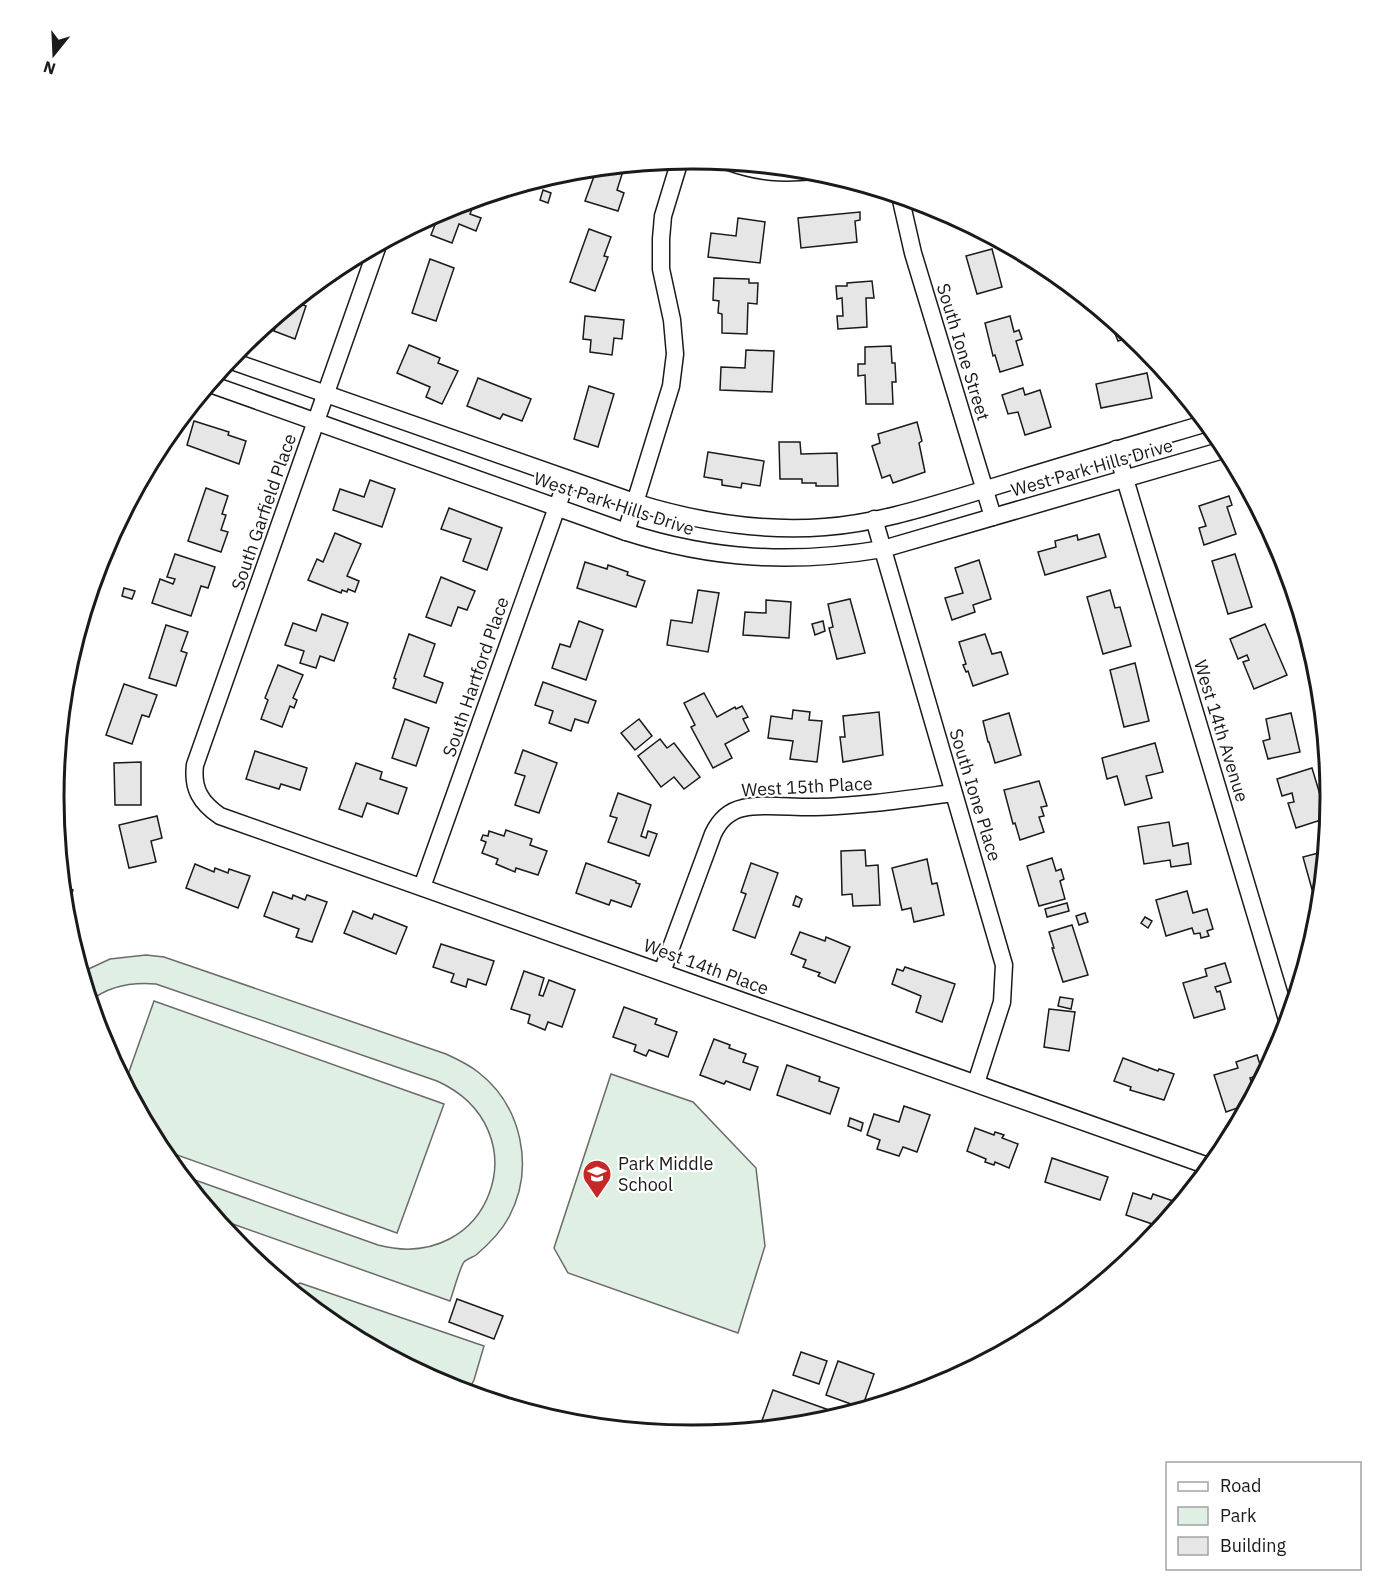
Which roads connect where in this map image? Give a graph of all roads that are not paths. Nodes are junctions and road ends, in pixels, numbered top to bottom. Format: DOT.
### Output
graph roads {
  1 [pos="677,169"];
  2 [pos="902,205"];
  3 [pos="374,256"];
  4 [pos="238,363"];
  5 [pos="217,386"];
  6 [pos="326,393"];
  7 [pos="316,421"];
  8 [pos="1199,425"];
  9 [pos="1116,449"];
  10 [pos="1217,452"];
  11 [pos="567,479"];
  12 [pos="1125,479"];
  13 [pos="984,489"];
  14 [pos="637,503"];
  15 [pos="557,508"];
  16 [pos="993,517"];
  17 [pos="874,519"];
  18 [pos="626,532"];
  19 [pos="882,549"];
  20 [pos="197,792"];
  21 [pos="953,793"];
  22 [pos="422,887"];
  23 [pos="662,972"];
  24 [pos="1284,1008"];
  25 [pos="976,1083"];
  26 [pos="1202,1164"];
  1 -- 14 [label="street"];
  2 -- 13 [label="street, South Ione Street"];
  3 -- 6 [label="street, South Garfield Place"];
  4 -- 6 [label="street, West Park Hills Drive"];
  5 -- 7 [label="street, West Park Hills Drive"];
  6 -- 7 [label="street, South Garfield Place"];
  6 -- 11 [label="street, West Park Hills Drive"];
  7 -- 15 [label="street, West Park Hills Drive"];
  7 -- 20 [label="street, South Garfield Place"];
  8 -- 9 [label="street, West Park Hills Drive"];
  9 -- 12 [label="street, West 14th Avenue"];
  9 -- 13 [label="street, West Park Hills Drive"];
  10 -- 12 [label="street, West Park Hills Drive"];
  11 -- 14 [label="street, West Park Hills Drive"];
  11 -- 15 [label="street, South Hartford Place"];
  12 -- 16 [label="street, West Park Hills Drive"];
  12 -- 24 [label="street, West 14th Avenue"];
  13 -- 16 [label="street, South Ione Street"];
  13 -- 17 [label="street, West Park Hills Drive"];
  14 -- 17 [label="street, West Park Hills Drive"];
  14 -- 18 [label="street"];
  15 -- 18 [label="street, West Park Hills Drive"];
  15 -- 22 [label="street, South Hartford Place"];
  16 -- 19 [label="street, West Park Hills Drive"];
  17 -- 19 [label="street, South Ione Place"];
  18 -- 19 [label="street, West Park Hills Drive"];
  19 -- 21 [label="street, South Ione Place"];
  20 -- 22 [label="street, West 14th Place"];
  21 -- 23 [label="street, West 15th Place"];
  21 -- 25 [label="street, South Ione Place"];
  22 -- 23 [label="street, West 14th Place"];
  23 -- 25 [label="street, West 14th Place"];
  25 -- 26 [label="street, West 14th Place"];
}
